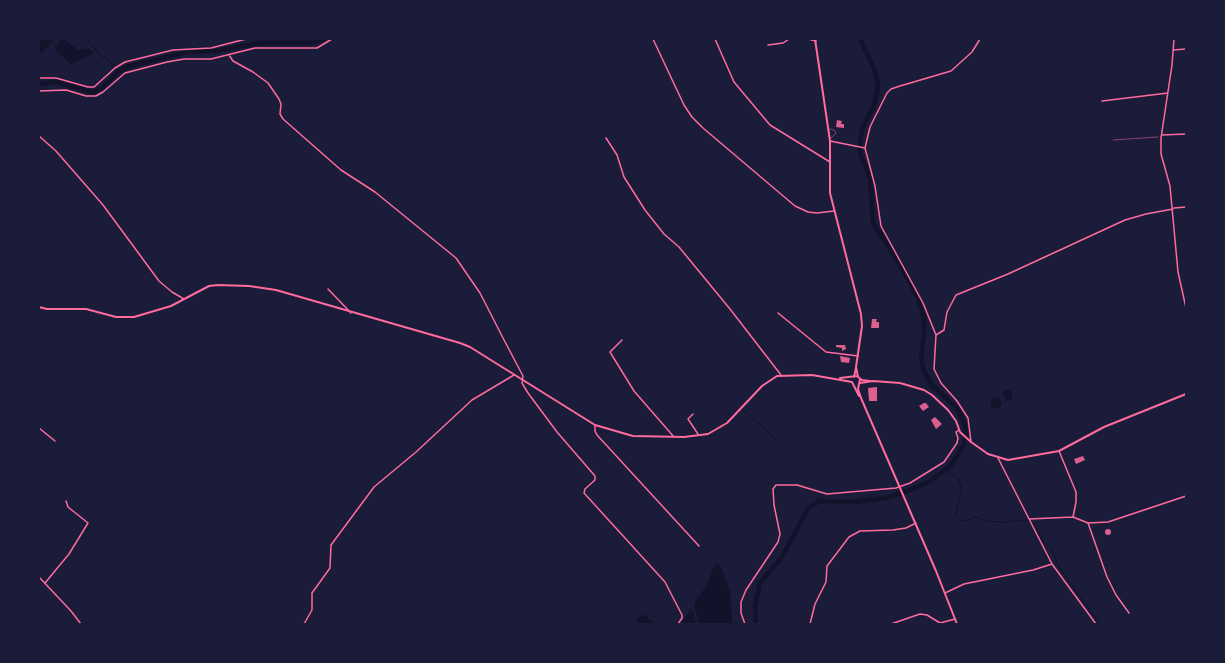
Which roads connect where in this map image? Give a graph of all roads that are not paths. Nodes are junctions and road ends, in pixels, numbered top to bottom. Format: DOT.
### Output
graph roads {
  1 [pos="246,39"];
  2 [pos="332,39"];
  3 [pos="653,39"];
  4 [pos="715,39"];
  5 [pos="789,39"];
  6 [pos="808,39"];
  7 [pos="980,39"];
  8 [pos="1174,39"];
  9 [pos="816,40"];
  10 [pos="768,45"];
  11 [pos="1186,49"];
  12 [pos="1173,50"];
  13 [pos="229,55"];
  14 [pos="39,78"];
  15 [pos="39,90"];
  16 [pos="1168,93"];
  17 [pos="1102,101"];
  18 [pos="828,129"];
  19 [pos="1186,134"];
  20 [pos="39,136"];
  21 [pos="1161,136"];
  22 [pos="606,138"];
  23 [pos="830,140"];
  24 [pos="865,148"];
  25 [pos="830,162"];
  26 [pos="1186,207"];
  27 [pos="1173,209"];
  28 [pos="834,211"];
  29 [pos="328,290"];
  30 [pos="184,299"];
  31 [pos="39,307"];
  32 [pos="1186,308"];
  33 [pos="778,312"];
  34 [pos="351,313"];
  35 [pos="936,336"];
  36 [pos="622,340"];
  37 [pos="858,356"];
  38 [pos="856,367"];
  39 [pos="514,375"];
  40 [pos="781,375"];
  41 [pos="853,377"];
  42 [pos="839,378"];
  43 [pos="859,378"];
  44 [pos="523,380"];
  45 [pos="873,381"];
  46 [pos="853,383"];
  47 [pos="859,383"];
  48 [pos="1186,394"];
  49 [pos="860,398"];
  50 [pos="693,414"];
  51 [pos="595,425"];
  52 [pos="39,428"];
  53 [pos="959,430"];
  54 [pos="699,436"];
  55 [pos="674,437"];
  56 [pos="55,441"];
  57 [pos="970,441"];
  58 [pos="1059,451"];
  59 [pos="998,458"];
  60 [pos="900,488"];
  61 [pos="1186,496"];
  62 [pos="66,501"];
  63 [pos="1073,517"];
  64 [pos="1029,520"];
  65 [pos="916,522"];
  66 [pos="1088,523"];
  67 [pos="699,546"];
  68 [pos="1052,564"];
  69 [pos="39,577"];
  70 [pos="45,583"];
  71 [pos="945,593"];
  72 [pos="1129,613"];
  73 [pos="955,619"];
  74 [pos="81,624"];
  75 [pos="304,624"];
  76 [pos="678,624"];
  77 [pos="745,624"];
  78 [pos="810,624"];
  79 [pos="891,624"];
  80 [pos="940,624"];
  81 [pos="957,624"];
  82 [pos="1096,624"];
  1 -- 14 [label="street"];
  2 -- 13 [label="street"];
  3 -- 28 [label="street"];
  4 -- 25 [label="street"];
  5 -- 10 [label="street"];
  6 -- 9 [label="street"];
  7 -- 24 [label="street"];
  8 -- 12 [label="street"];
  9 -- 18 [label="street"];
  11 -- 12 [label="street"];
  12 -- 16 [label="street"];
  13 -- 15 [label="street"];
  13 -- 44 [label="street"];
  16 -- 17 [label="street"];
  16 -- 21 [label="street"];
  18 -- 23 [label="street"];
  18 -- 23 [label="lane"];
  19 -- 21 [label="street"];
  20 -- 30 [label="street"];
  21 -- 27 [label="street"];
  22 -- 40 [label="street"];
  23 -- 24 [label="street"];
  23 -- 25 [label="street"];
  24 -- 35 [label="street"];
  25 -- 28 [label="street"];
  26 -- 27 [label="street"];
  27 -- 32 [label="street"];
  27 -- 35 [label="street"];
  28 -- 37 [label="street"];
  29 -- 34 [label="street"];
  30 -- 31 [label="street"];
  30 -- 34 [label="street"];
  33 -- 37 [label="street"];
  34 -- 39 [label="street"];
  35 -- 57 [label="street"];
  36 -- 55 [label="street"];
  37 -- 38 [label="street"];
  38 -- 41 [label="street"];
  38 -- 43 [label="street"];
  39 -- 44 [label="street"];
  39 -- 75 [label="street"];
  40 -- 42 [label="street"];
  40 -- 54 [label="street"];
  41 -- 42 [label="street"];
  41 -- 43 [label="street"];
  41 -- 46 [label="street"];
  42 -- 46 [label="street"];
  43 -- 45 [label="street"];
  43 -- 47 [label="street"];
  44 -- 51 [label="street"];
  44 -- 76 [label="street"];
  45 -- 47 [label="street"];
  45 -- 53 [label="street"];
  46 -- 47 [label="street"];
  46 -- 49 [label="street"];
  47 -- 49 [label="street"];
  48 -- 58 [label="street"];
  49 -- 60 [label="street"];
  50 -- 54 [label="street"];
  51 -- 55 [label="street"];
  51 -- 67 [label="street"];
  52 -- 56 [label="street"];
  53 -- 57 [label="street"];
  53 -- 60 [label="street"];
  54 -- 55 [label="street"];
  57 -- 59 [label="street"];
  58 -- 59 [label="street"];
  58 -- 63 [label="street"];
  59 -- 64 [label="street"];
  60 -- 65 [label="street"];
  60 -- 77 [label="street"];
  61 -- 66 [label="street"];
  62 -- 70 [label="street"];
  63 -- 64 [label="street"];
  63 -- 66 [label="street"];
  64 -- 68 [label="street"];
  65 -- 71 [label="street"];
  65 -- 78 [label="street"];
  66 -- 72 [label="street"];
  68 -- 71 [label="street"];
  68 -- 82 [label="street"];
  69 -- 70 [label="street"];
  70 -- 74 [label="street"];
  71 -- 73 [label="street"];
  73 -- 80 [label="street"];
  73 -- 81 [label="street"];
  79 -- 80 [label="street"];
}
